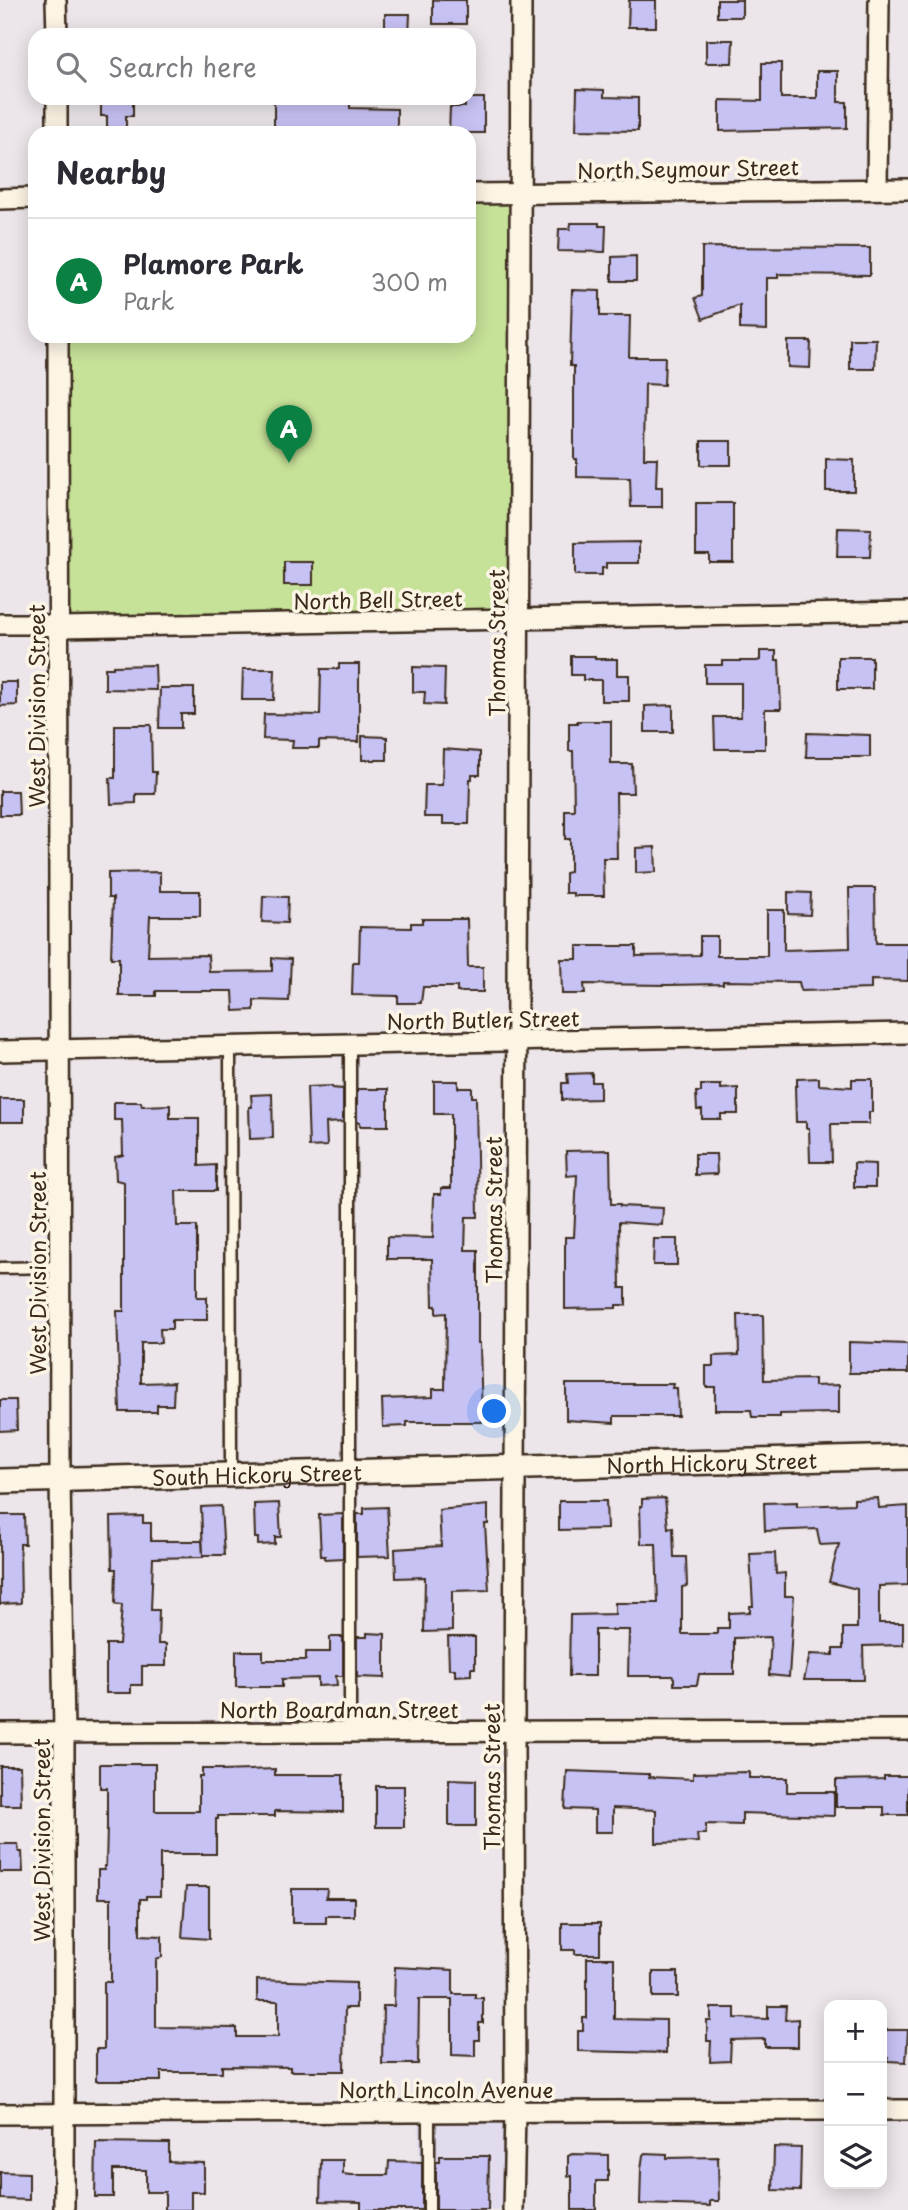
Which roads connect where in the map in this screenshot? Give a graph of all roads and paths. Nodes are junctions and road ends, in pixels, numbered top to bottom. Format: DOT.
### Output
graph roads {
  1 [pos="56,0"];
  2 [pos="521,0"];
  3 [pos="879,0"];
  4 [pos="57,28"];
  5 [pos="57,105"];
  6 [pos="57,126"];
  7 [pos="877,189"];
  8 [pos="908,189"];
  9 [pos="520,193"];
  10 [pos="476,194"];
  11 [pos="28,198"];
  12 [pos="0,199"];
  13 [pos="58,343"];
  14 [pos="908,612"];
  15 [pos="519,619"];
  16 [pos="0,624"];
  17 [pos="59,627"];
  18 [pos="908,1033"];
  19 [pos="517,1041"];
  20 [pos="350,1044"];
  21 [pos="230,1046"];
  22 [pos="59,1050"];
  23 [pos="0,1051"];
  24 [pos="60,1267"];
  25 [pos="0,1268"];
  26 [pos="908,1457"];
  27 [pos="516,1468"];
  28 [pos="349,1472"];
  29 [pos="231,1475"];
  30 [pos="60,1479"];
  31 [pos="0,1481"];
  32 [pos="908,1730"];
  33 [pos="514,1731"];
  34 [pos="350,1732"];
  35 [pos="0,1733"];
  36 [pos="64,1733"];
  37 [pos="824,2110"];
  38 [pos="887,2110"];
  39 [pos="908,2110"];
  40 [pos="429,2112"];
  41 [pos="515,2112"];
  42 [pos="63,2113"];
  43 [pos="0,2114"];
  44 [pos="64,2210"];
  45 [pos="429,2210"];
  46 [pos="513,2210"];
  1 -- 4 [label="street"];
  2 -- 9 [label="street, Thomas Street"];
  3 -- 7 [label="street"];
  5 -- 6 [label="street"];
  7 -- 8 [label="street, North Seymour Street"];
  7 -- 9 [label="street, North Seymour Street"];
  9 -- 10 [label="street, North Seymour Street"];
  9 -- 15 [label="street, Thomas Street"];
  11 -- 12 [label="street"];
  13 -- 17 [label="street, West Division Street"];
  14 -- 15 [label="street, North Bell Street"];
  15 -- 17 [label="street, North Bell Street"];
  15 -- 19 [label="street, Thomas Street"];
  16 -- 17 [label="street, North Bell Street"];
  17 -- 22 [label="street, West Division Street"];
  18 -- 19 [label="street, North Butler Street"];
  19 -- 20 [label="street, North Butler Street"];
  19 -- 27 [label="street, Thomas Street"];
  20 -- 21 [label="street, North Butler Street"];
  20 -- 28 [label="lane"];
  21 -- 22 [label="street, North Butler Street"];
  21 -- 29 [label="lane"];
  22 -- 23 [label="street, North Butler Street"];
  22 -- 24 [label="street, West Division Street"];
  24 -- 25 [label="lane"];
  24 -- 30 [label="street, West Division Street"];
  26 -- 27 [label="street, North Hickory Street"];
  27 -- 28 [label="street, South Hickory Street"];
  27 -- 33 [label="street, Thomas Street"];
  28 -- 29 [label="street, South Hickory Street"];
  28 -- 34 [label="lane"];
  29 -- 30 [label="street, South Hickory Street"];
  30 -- 31 [label="street, South Hickory Street"];
  30 -- 36 [label="street, West Division Street"];
  32 -- 33 [label="street, North Boardman Street"];
  33 -- 34 [label="street, North Boardman Street"];
  33 -- 41 [label="street, Thomas Street"];
  34 -- 36 [label="street, North Boardman Street"];
  35 -- 36 [label="street, North Boardman Street"];
  36 -- 42 [label="street, West Division Street"];
  37 -- 41 [label="street, North Lincoln Avenue"];
  38 -- 39 [label="street"];
  40 -- 41 [label="street, North Lincoln Avenue"];
  40 -- 42 [label="street, North Lincoln Avenue"];
  40 -- 45 [label="lane"];
  41 -- 46 [label="street, Thomas Street"];
  42 -- 43 [label="street, North Lincoln Avenue"];
  42 -- 44 [label="street, West Division Street"];
}
